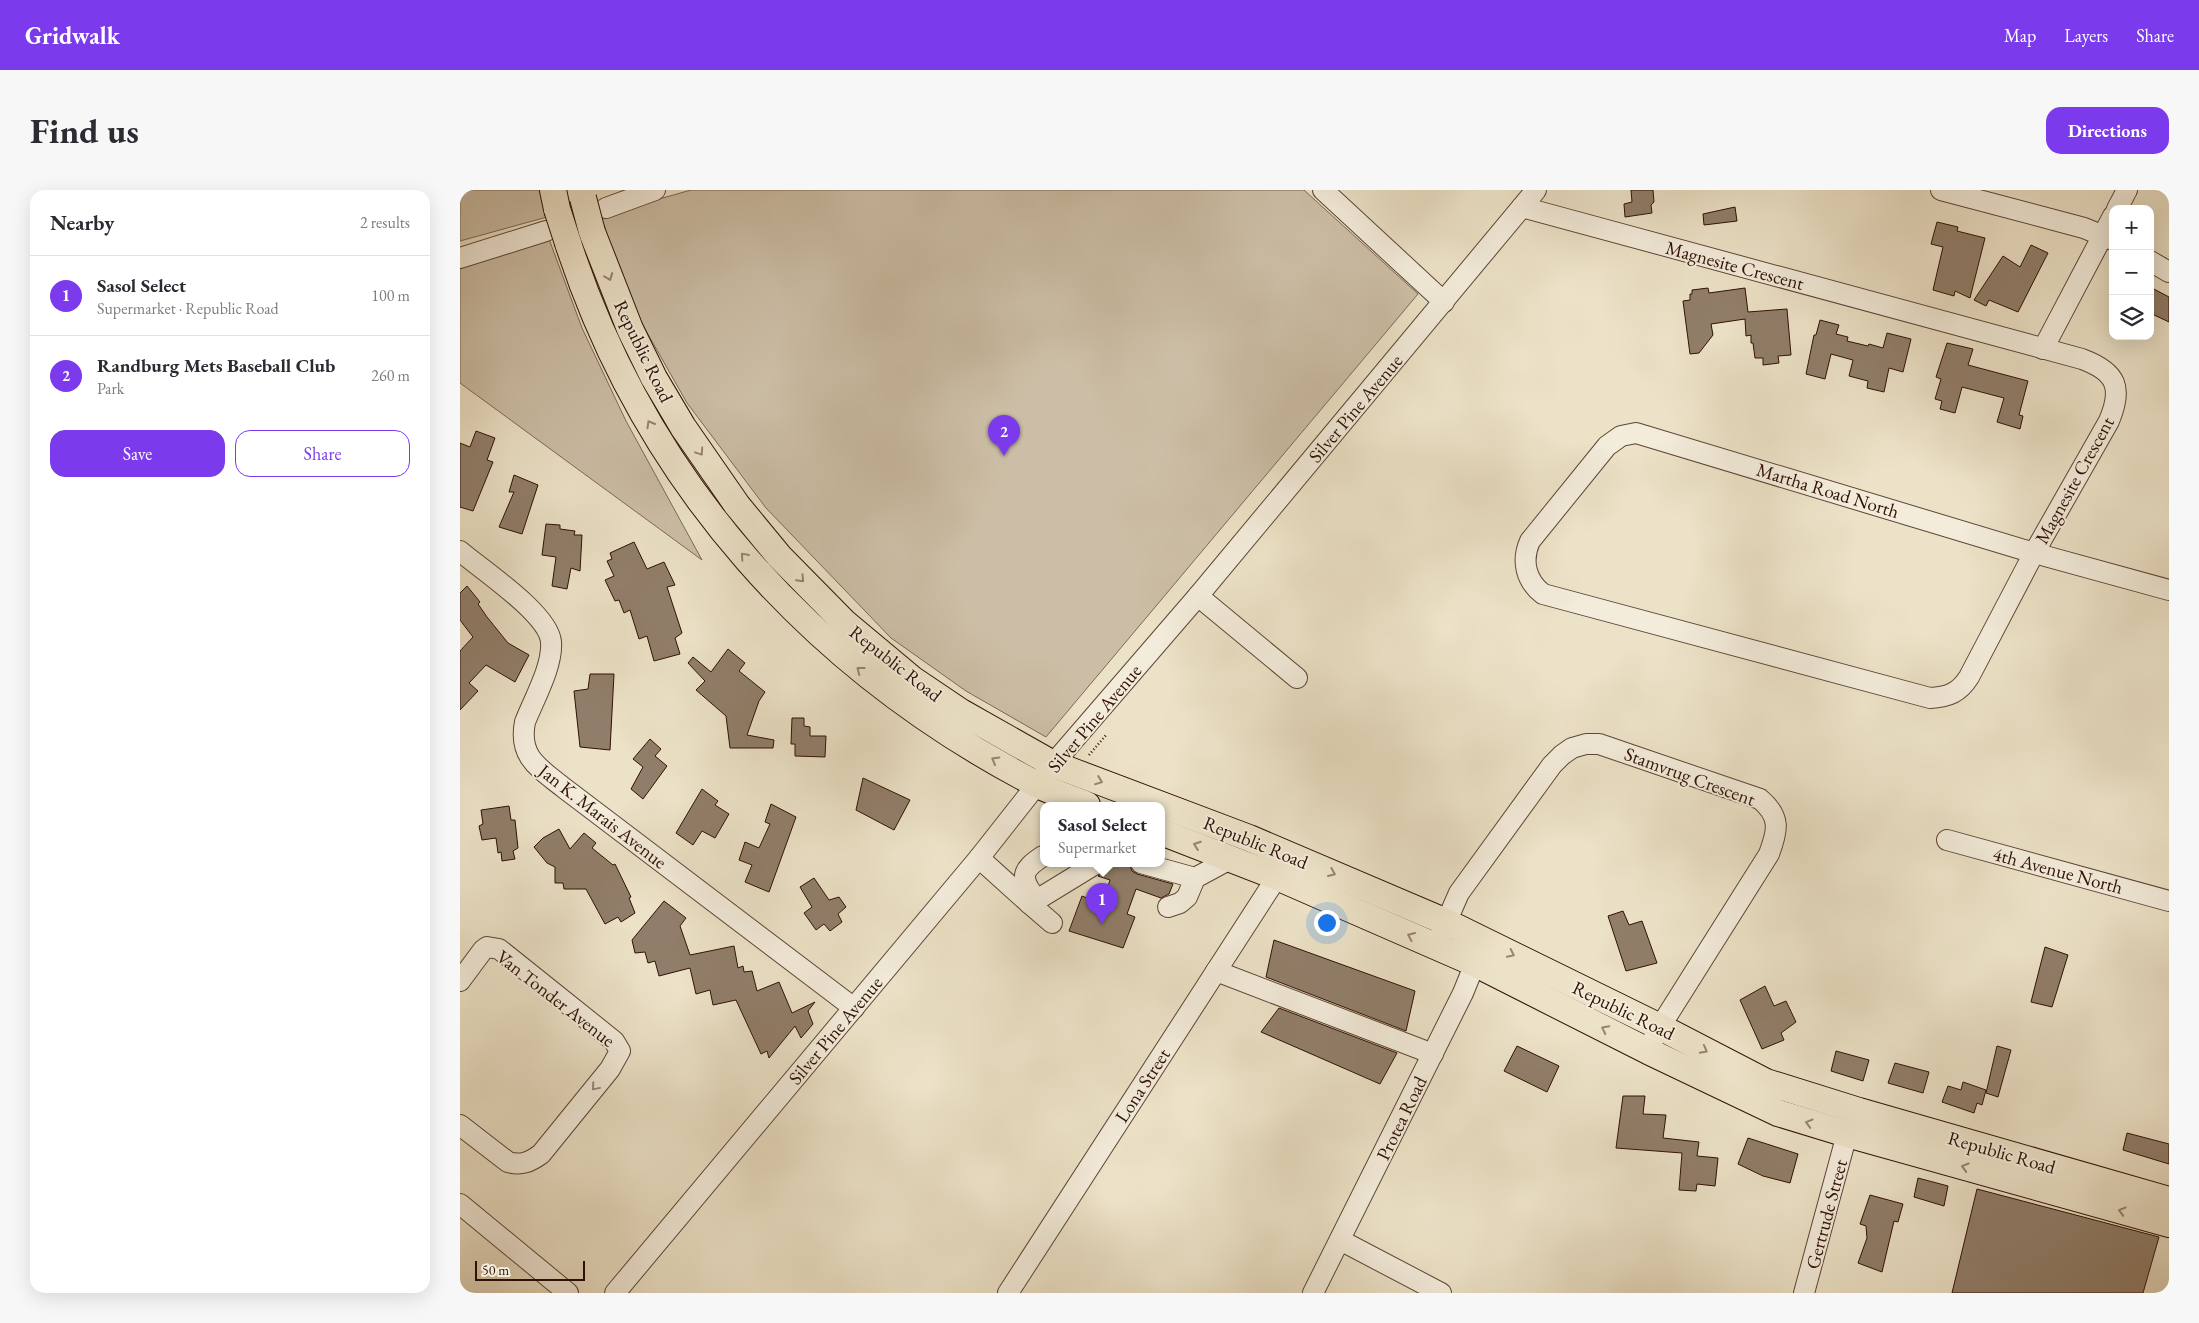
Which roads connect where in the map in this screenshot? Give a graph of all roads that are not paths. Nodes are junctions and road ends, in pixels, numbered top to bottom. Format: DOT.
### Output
graph roads {
  1 [pos="655,190"];
  2 [pos="1323,190"];
  3 [pos="1536,190"];
  4 [pos="1941,190"];
  5 [pos="2127,190"];
  6 [pos="590,199"];
  7 [pos="2119,205"];
  8 [pos="1522,207"];
  9 [pos="556,218"];
  10 [pos="2108,237"];
  11 [pos="460,258"];
  12 [pos="2154,263"];
  13 [pos="2169,272"];
  14 [pos="1444,302"];
  15 [pos="2043,349"];
  16 [pos="1530,541"];
  17 [pos="460,551"];
  18 [pos="2034,553"];
  19 [pos="2169,590"];
  20 [pos="1198,596"];
  21 [pos="1297,678"];
  22 [pos="1053,764"];
  23 [pos="1037,784"];
  24 [pos="1080,802"];
  25 [pos="1154,802"];
  26 [pos="1165,806"];
  27 [pos="1165,833"];
  28 [pos="1947,840"];
  29 [pos="979,858"];
  30 [pos="1040,858"];
  31 [pos="1232,858"];
  32 [pos="1091,867"];
  33 [pos="1159,867"];
  34 [pos="1277,877"];
  35 [pos="1195,878"];
  36 [pos="2169,901"];
  37 [pos="1033,902"];
  38 [pos="1168,908"];
  39 [pos="1446,922"];
  40 [pos="1052,923"];
  41 [pos="1436,946"];
  42 [pos="1480,952"];
  43 [pos="1216,971"];
  44 [pos="460,981"];
  45 [pos="854,1008"];
  46 [pos="1660,1027"];
  47 [pos="1648,1051"];
  48 [pos="1433,1054"];
  49 [pos="460,1125"];
  50 [pos="1847,1134"];
  51 [pos="2169,1200"];
  52 [pos="460,1204"];
  53 [pos="2169,1224"];
  54 [pos="1340,1240"];
  55 [pos="568,1293"];
  56 [pos="615,1293"];
  57 [pos="1008,1293"];
  58 [pos="1313,1293"];
  59 [pos="1441,1293"];
  60 [pos="1804,1293"];
  1 -- 6 [label="street"];
  2 -- 14 [label="street"];
  3 -- 8 [label="street, Silver Pine Avenue"];
  4 -- 10 [label="street"];
  5 -- 7 [label="street"];
  6 -- 22 [label="main road, Republic Road, one-way, bridge"];
  8 -- 14 [label="street, Silver Pine Avenue"];
  8 -- 15 [label="street, Magnesite Crescent"];
  9 -- 11 [label="street"];
  23 -- 9 [label="main road, Republic Road, one-way"];
  10 -- 15 [label="street"];
  12 -- 13 [label="street"];
  14 -- 20 [label="street, Silver Pine Avenue"];
  15 -- 18 [label="street, Magnesite Crescent"];
  16 -- 18 [label="street, Martha Road North"];
  16 -- 18 [label="street, Magnesite Crescent"];
  17 -- 45 [label="street, Jan K. Marais Avenue"];
  18 -- 19 [label="street, Martha Road North"];
  20 -- 21 [label="street"];
  20 -- 22 [label="street, Silver Pine Avenue"];
  22 -- 23 [label="street, Silver Pine Avenue"];
  22 -- 25 [label="main road, Republic Road, one-way"];
  23 -- 24 [label="main road, Republic Road"];
  23 -- 29 [label="street, Silver Pine Avenue"];
  26 -- 39 [label="main road, Republic Road, one-way"];
  31 -- 27 [label="main road, Republic Road, one-way"];
  28 -- 36 [label="street, 4th Avenue North"];
  29 -- 37 [label="street"];
  29 -- 45 [label="street, Silver Pine Avenue"];
  30 -- 37 [label="street"];
  31 -- 34 [label="main road, Republic Road"];
  31 -- 35 [label="street"];
  32 -- 37 [label="street"];
  33 -- 35 [label="street"];
  41 -- 34 [label="main road, Republic Road, one-way"];
  34 -- 43 [label="street, Lona Street"];
  35 -- 38 [label="street"];
  37 -- 40 [label="street"];
  39 -- 41 [label="street, Stamvrug Crescent"];
  39 -- 42 [label="main road, Republic Road"];
  39 -- 46 [label="street, Stamvrug Crescent"];
  41 -- 42 [label="main road, Republic Road"];
  42 -- 46 [label="main road, Republic Road, one-way"];
  47 -- 42 [label="main road, Republic Road, one-way"];
  42 -- 48 [label="street, Protea Road"];
  43 -- 48 [label="street"];
  43 -- 57 [label="street, Lona Street"];
  44 -- 49 [label="street, Van Tonder Avenue, one-way"];
  45 -- 56 [label="street, Silver Pine Avenue"];
  46 -- 47 [label="street, Stamvrug Crescent"];
  46 -- 51 [label="main road, Republic Road, one-way"];
  50 -- 47 [label="main road, Republic Road, one-way"];
  48 -- 54 [label="street, Protea Road"];
  53 -- 50 [label="main road, Republic Road, one-way"];
  50 -- 60 [label="street, Gertrude Street"];
  52 -- 55 [label="street"];
  54 -- 58 [label="street, Protea Road"];
  54 -- 59 [label="street"];
}
